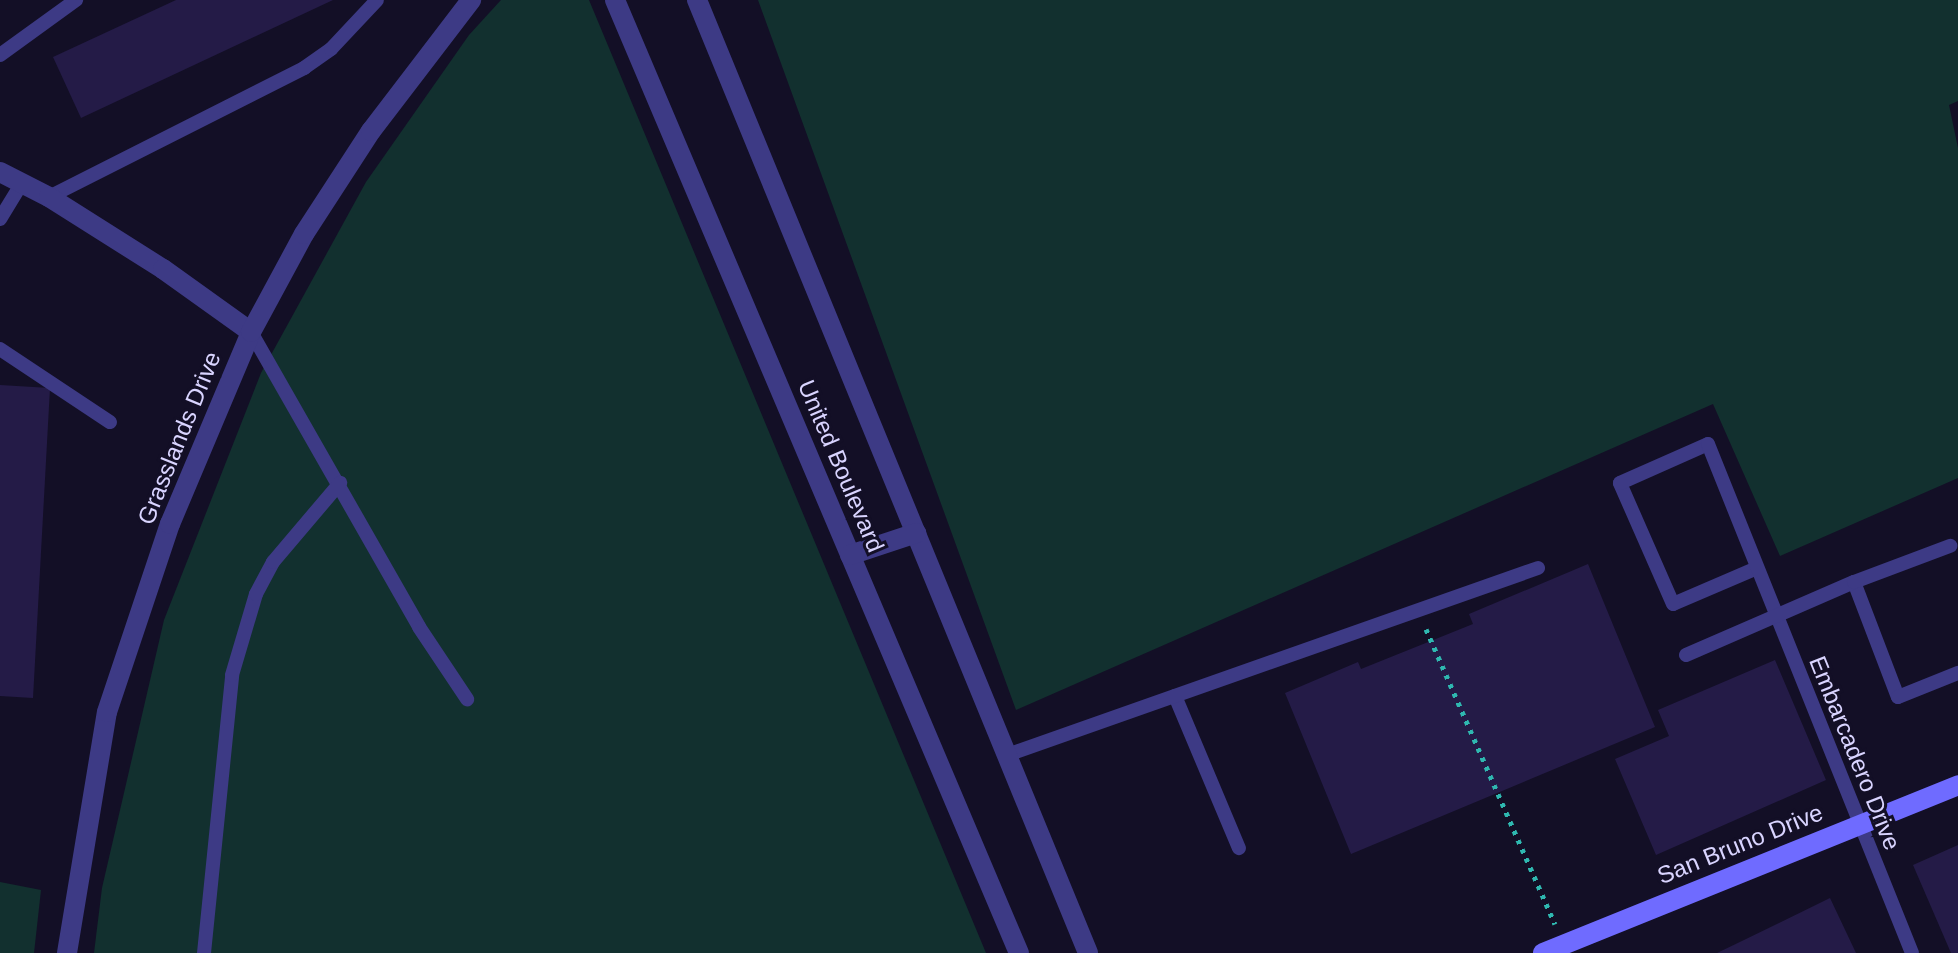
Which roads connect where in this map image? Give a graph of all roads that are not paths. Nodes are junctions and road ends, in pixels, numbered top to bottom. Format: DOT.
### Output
graph roads {
  1 [pos="76,0"];
  2 [pos="377,0"];
  3 [pos="471,0"];
  4 [pos="615,0"];
  5 [pos="697,0"];
  6 [pos="0,55"];
  7 [pos="0,172"];
  8 [pos="22,183"];
  9 [pos="49,197"];
  10 [pos="0,219"];
  11 [pos="251,332"];
  12 [pos="0,349"];
  13 [pos="110,422"];
  14 [pos="340,483"];
  15 [pos="916,533"];
  16 [pos="1950,546"];
  17 [pos="850,555"];
  18 [pos="1538,568"];
  19 [pos="1757,568"];
  20 [pos="1854,582"];
  21 [pos="1777,615"];
  22 [pos="1686,655"];
  23 [pos="1958,673"];
  24 [pos="1175,696"];
  25 [pos="467,699"];
  26 [pos="1007,755"];
  27 [pos="1958,785"];
  28 [pos="1858,824"];
  29 [pos="1239,848"];
  30 [pos="67,953"];
  31 [pos="204,953"];
  32 [pos="1019,953"];
  33 [pos="1088,953"];
  34 [pos="1543,953"];
  35 [pos="1912,953"];
  1 -- 6 [label="lane"];
  2 -- 9 [label="lane"];
  3 -- 11 [label="street, Grasslands Drive"];
  4 -- 17 [label="street, United Boulevard"];
  5 -- 15 [label="street, United Boulevard"];
  7 -- 8 [label="street"];
  8 -- 9 [label="street"];
  8 -- 10 [label="lane"];
  9 -- 11 [label="street"];
  11 -- 14 [label="lane"];
  11 -- 30 [label="street, Grasslands Drive"];
  12 -- 13 [label="lane"];
  14 -- 25 [label="lane"];
  14 -- 31 [label="lane"];
  15 -- 17 [label="street"];
  15 -- 26 [label="street, United Boulevard"];
  16 -- 20 [label="lane"];
  17 -- 32 [label="street, United Boulevard"];
  18 -- 24 [label="lane"];
  19 -- 19 [label="lane, Embarcadero Drive"];
  19 -- 21 [label="lane, Embarcadero Drive"];
  20 -- 21 [label="lane"];
  20 -- 23 [label="lane"];
  21 -- 22 [label="lane"];
  21 -- 28 [label="lane, Embarcadero Drive"];
  24 -- 26 [label="lane"];
  24 -- 29 [label="lane"];
  26 -- 33 [label="street, United Boulevard"];
  27 -- 28 [label="main road, San Bruno Drive"];
  28 -- 34 [label="main road, San Bruno Drive"];
  28 -- 35 [label="lane, Embarcadero Drive"];
}
